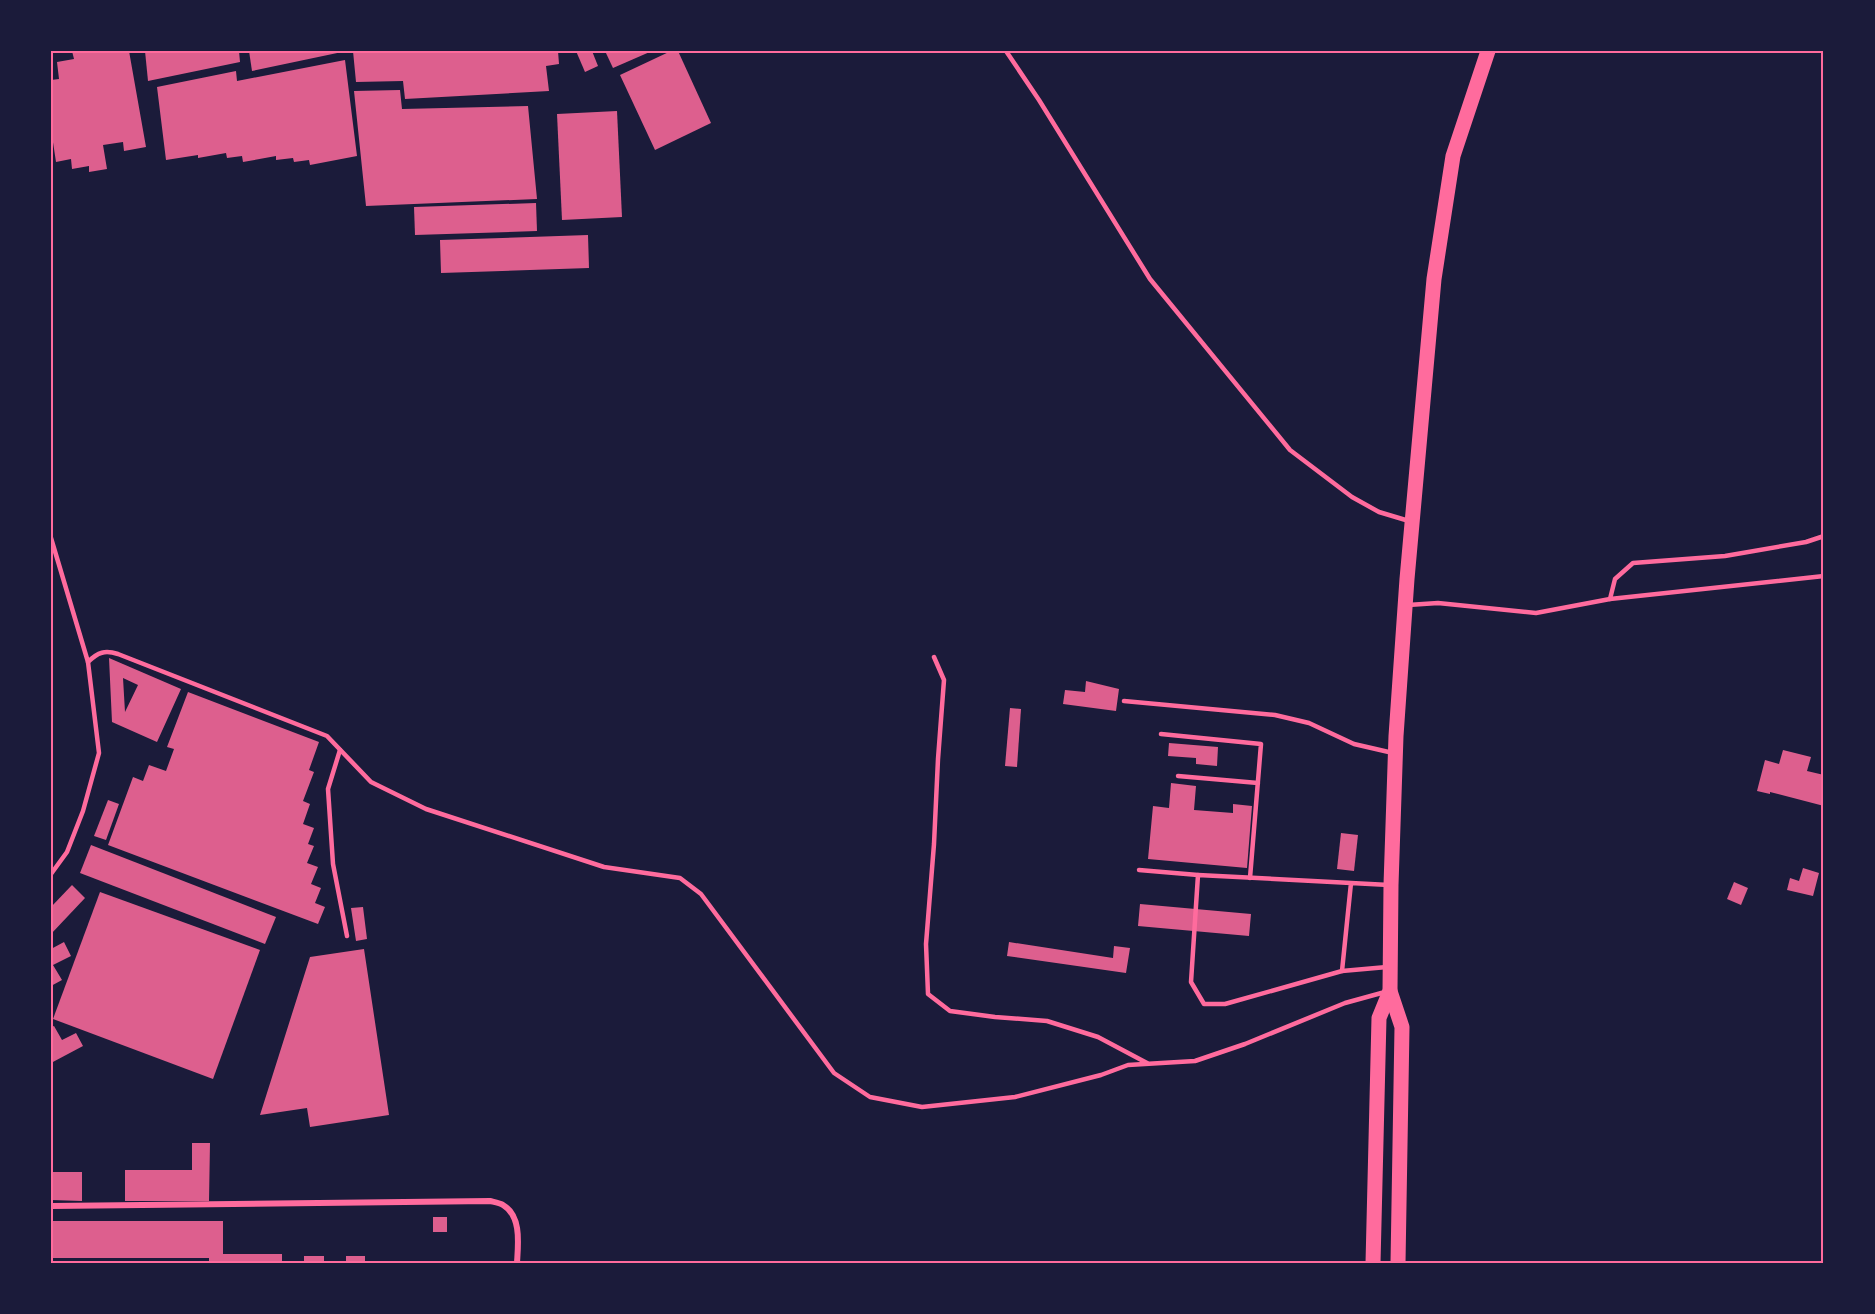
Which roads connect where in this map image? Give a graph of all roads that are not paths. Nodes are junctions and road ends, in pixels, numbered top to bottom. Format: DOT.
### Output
graph roads {
  1 [pos="1006,51"];
  2 [pos="1488,51"];
  3 [pos="1412,522"];
  4 [pos="1824,536"];
  5 [pos="51,538"];
  6 [pos="1824,576"];
  7 [pos="1610,599"];
  8 [pos="1405,606"];
  9 [pos="934,657"];
  10 [pos="88,662"];
  11 [pos="1124,701"];
  12 [pos="1161,734"];
  13 [pos="340,750"];
  14 [pos="1395,753"];
  15 [pos="1178,776"];
  16 [pos="1258,783"];
  17 [pos="1139,870"];
  18 [pos="51,874"];
  19 [pos="1198,875"];
  20 [pos="1250,878"];
  21 [pos="1351,883"];
  22 [pos="1391,885"];
  23 [pos="347,936"];
  24 [pos="1391,967"];
  25 [pos="1342,971"];
  26 [pos="1390,991"];
  27 [pos="1147,1063"];
  28 [pos="51,1206"];
  29 [pos="518,1263"];
  30 [pos="1373,1263"];
  31 [pos="1398,1263"];
  1 -- 3 [label="lane"];
  2 -- 3 [label="main road"];
  3 -- 8 [label="main road"];
  4 -- 7 [label="lane"];
  5 -- 10 [label="lane"];
  6 -- 7 [label="lane"];
  7 -- 8 [label="lane"];
  8 -- 14 [label="main road"];
  9 -- 27 [label="lane"];
  10 -- 13 [label="lane"];
  10 -- 18 [label="lane"];
  11 -- 14 [label="lane"];
  12 -- 16 [label="lane"];
  13 -- 23 [label="lane"];
  13 -- 27 [label="lane"];
  14 -- 22 [label="main road"];
  15 -- 16 [label="lane"];
  16 -- 20 [label="lane"];
  17 -- 19 [label="lane"];
  19 -- 20 [label="lane"];
  19 -- 25 [label="lane"];
  20 -- 21 [label="lane"];
  21 -- 22 [label="lane"];
  21 -- 25 [label="lane"];
  22 -- 24 [label="main road"];
  24 -- 25 [label="lane"];
  24 -- 26 [label="main road"];
  26 -- 27 [label="lane"];
  26 -- 30 [label="main road"];
  26 -- 31 [label="main road"];
  28 -- 29 [label="street"];
}
